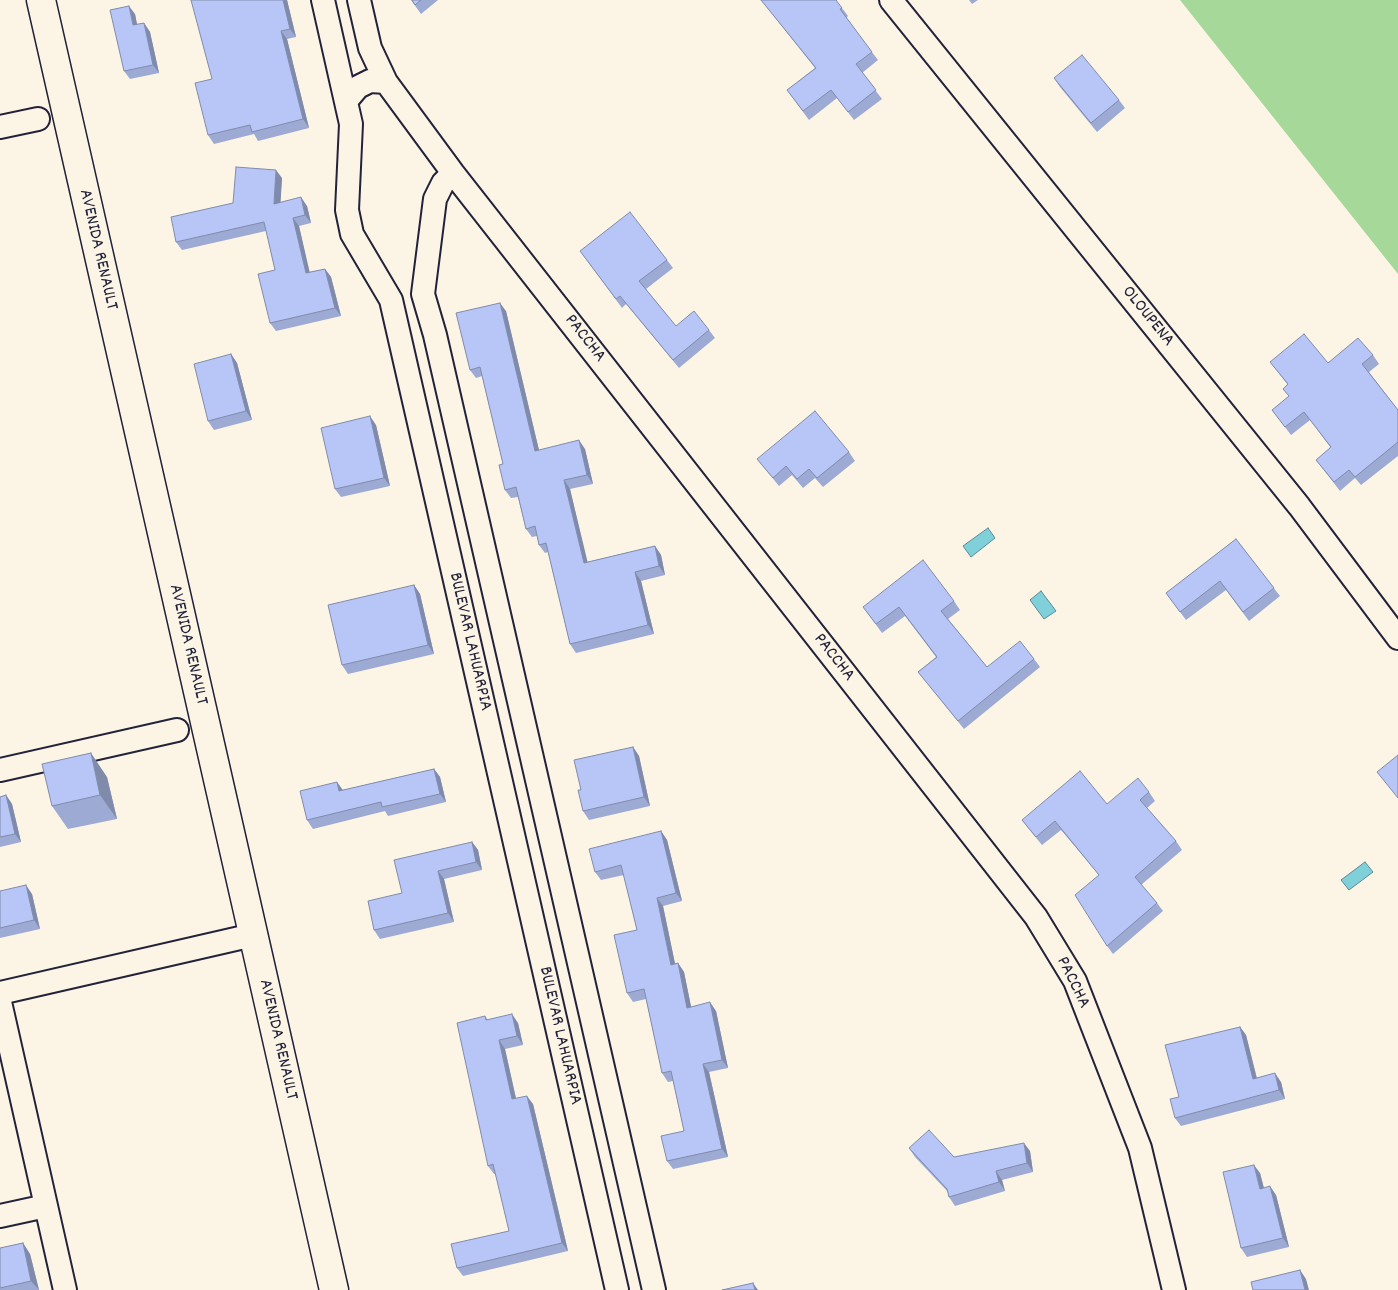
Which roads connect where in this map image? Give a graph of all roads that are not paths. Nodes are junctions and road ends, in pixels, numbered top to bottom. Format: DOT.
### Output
graph roads {
  1 [pos="41,0"];
  2 [pos="324,0"];
  3 [pos="359,0"];
  4 [pos="891,0"];
  5 [pos="386,82"];
  6 [pos="347,100"];
  7 [pos="38,119"];
  8 [pos="0,127"];
  9 [pos="453,173"];
  10 [pos="423,294"];
  11 [pos="391,300"];
  12 [pos="1398,638"];
  13 [pos="177,730"];
  14 [pos="0,770"];
  15 [pos="253,936"];
  16 [pos="0,993"];
  17 [pos="0,1002"];
  18 [pos="46,1206"];
  19 [pos="0,1216"];
  20 [pos="65,1290"];
  21 [pos="334,1290"];
  22 [pos="617,1290"];
  23 [pos="654,1290"];
  24 [pos="1174,1290"];
  1 -- 15 [label="street, AVENIDA RENAULT"];
  2 -- 6 [label="street, BULEVAR LAHUARPIA"];
  3 -- 5 [label="street, PACCHA"];
  4 -- 12 [label="street, OLOUPENA"];
  5 -- 6 [label="street"];
  5 -- 9 [label="street, PACCHA"];
  6 -- 11 [label="street, BULEVAR LAHUARPIA"];
  7 -- 8 [label="street"];
  9 -- 10 [label="street"];
  9 -- 24 [label="street, PACCHA"];
  10 -- 11 [label="street"];
  10 -- 23 [label="street"];
  11 -- 22 [label="street, BULEVAR LAHUARPIA"];
  13 -- 14 [label="street"];
  15 -- 16 [label="street"];
  15 -- 21 [label="street, AVENIDA RENAULT"];
  17 -- 18 [label="street"];
  18 -- 19 [label="street"];
  18 -- 20 [label="street"];
}
